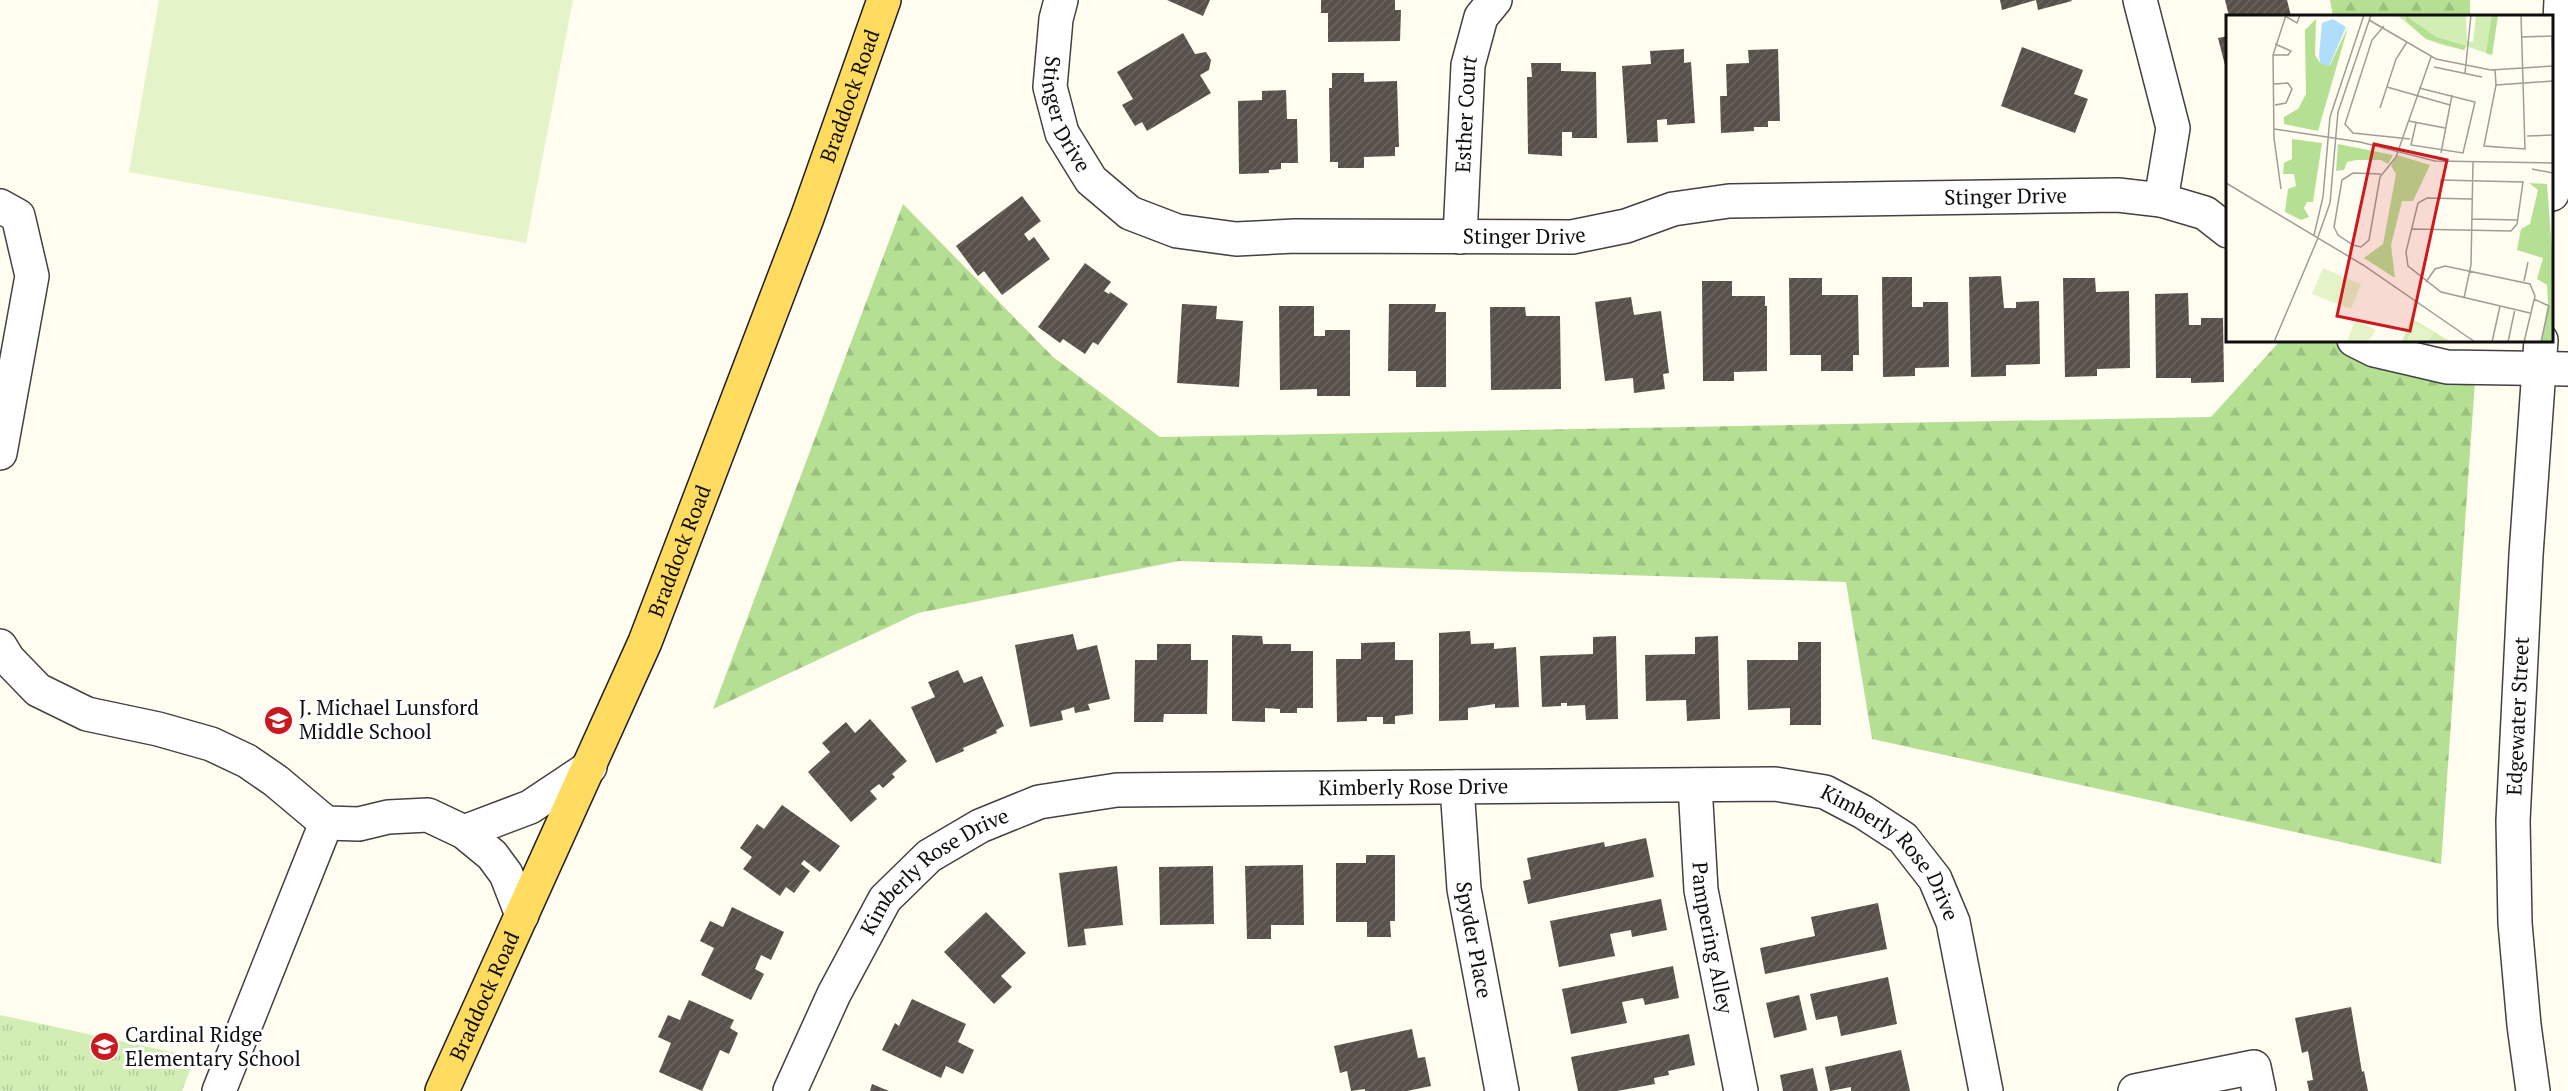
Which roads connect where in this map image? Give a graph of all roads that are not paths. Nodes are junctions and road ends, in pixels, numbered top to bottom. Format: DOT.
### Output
graph roads {
  1 [pos="884,0"];
  2 [pos="1061,0"];
  3 [pos="1495,0"];
  4 [pos="2140,0"];
  5 [pos="2561,0"];
  6 [pos="2553,172"];
  7 [pos="2161,200"];
  8 [pos="0,206"];
  9 [pos="2226,229"];
  10 [pos="1460,237"];
  11 [pos="2358,342"];
  12 [pos="2549,359"];
  13 [pos="0,453"];
  14 [pos="0,646"];
  15 [pos="590,767"];
  16 [pos="1695,785"];
  17 [pos="1457,787"];
  18 [pos="326,823"];
  19 [pos="464,832"];
  20 [pos="522,915"];
  21 [pos="219,1091"];
  22 [pos="442,1091"];
  23 [pos="790,1091"];
  24 [pos="1502,1091"];
  25 [pos="1741,1091"];
  26 [pos="1986,1091"];
  27 [pos="2135,1091"];
  28 [pos="2259,1091"];
  29 [pos="2533,1091"];
  1 -- 15 [label="main road, Braddock Road"];
  2 -- 10 [label="street, Stinger Drive"];
  3 -- 10 [label="street, Esther Court"];
  4 -- 7 [label="street"];
  5 -- 6 [label="street"];
  7 -- 9 [label="street, Stinger Drive"];
  7 -- 10 [label="street, Stinger Drive"];
  8 -- 13 [label="street"];
  11 -- 12 [label="street"];
  12 -- 29 [label="street, Edgewater Street"];
  14 -- 18 [label="street"];
  15 -- 19 [label="street"];
  15 -- 20 [label="main road, Braddock Road"];
  16 -- 17 [label="street, Kimberly Rose Drive"];
  16 -- 25 [label="street, Pampering Alley"];
  16 -- 26 [label="street, Kimberly Rose Drive"];
  17 -- 23 [label="street, Kimberly Rose Drive"];
  17 -- 24 [label="street, Spyder Place"];
  18 -- 19 [label="street"];
  18 -- 21 [label="street"];
  19 -- 20 [label="street"];
  20 -- 22 [label="main road, Braddock Road"];
  27 -- 28 [label="street"];
}
